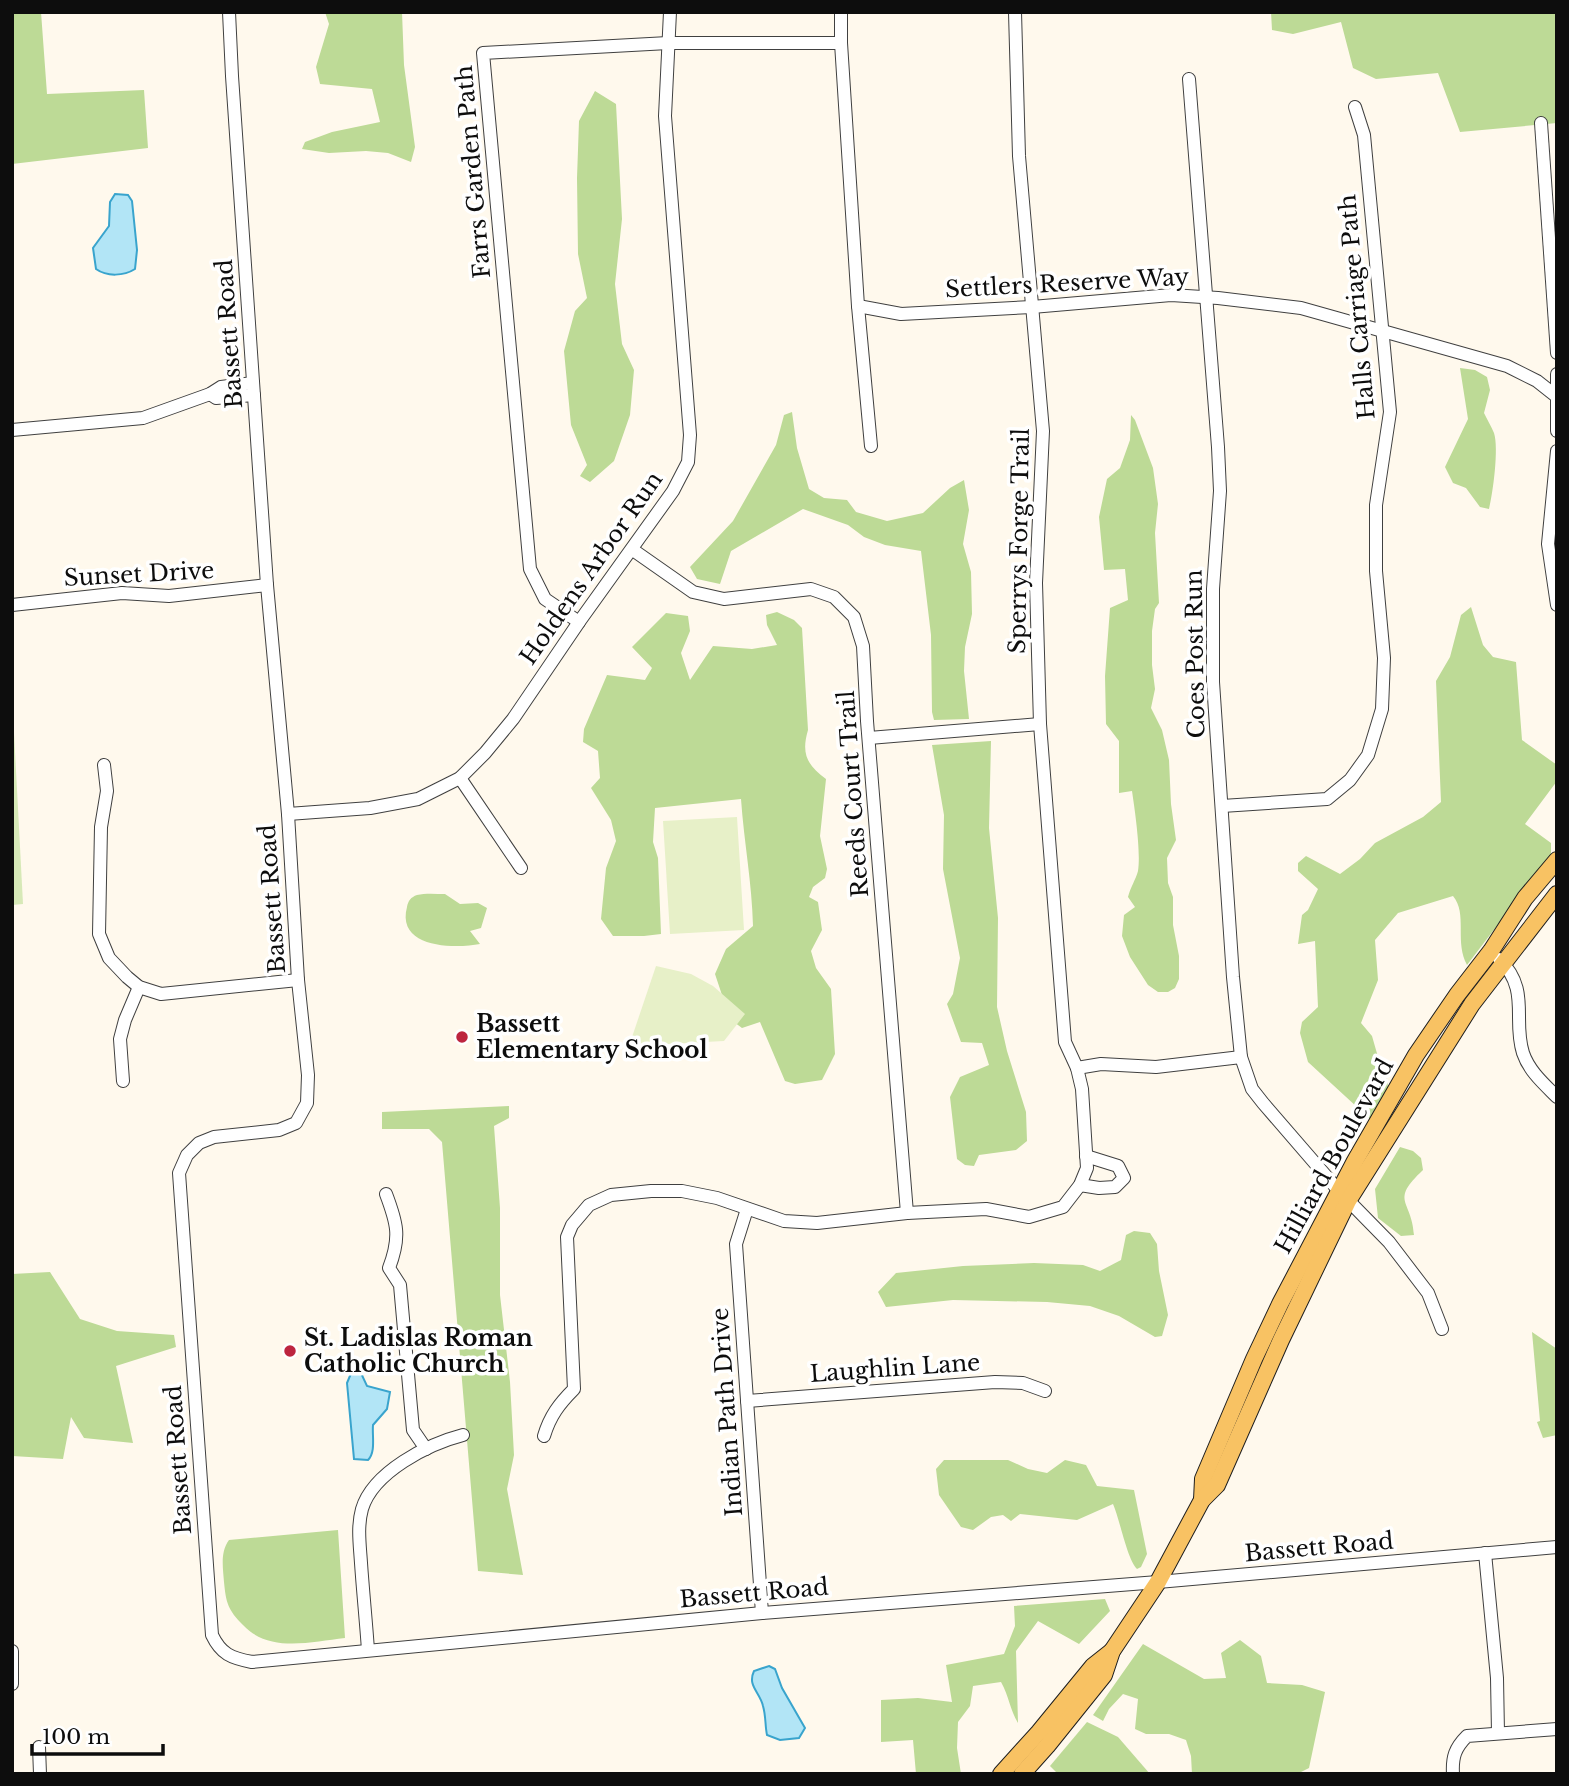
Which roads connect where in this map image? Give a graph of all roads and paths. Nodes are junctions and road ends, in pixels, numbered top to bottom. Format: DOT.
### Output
graph roads {
  1 [pos="229,12"];
  2 [pos="670,12"];
  3 [pos="841,12"];
  4 [pos="1015,12"];
  5 [pos="668,43"];
  6 [pos="841,43"];
  7 [pos="1189,79"];
  8 [pos="1355,107"];
  9 [pos="1541,123"];
  10 [pos="1205,296"];
  11 [pos="858,306"];
  12 [pos="1032,307"];
  13 [pos="1382,331"];
  14 [pos="1557,353"];
  15 [pos="1557,374"];
  16 [pos="254,389"];
  17 [pos="1556,396"];
  18 [pos="12,430"];
  19 [pos="1557,431"];
  20 [pos="870,446"];
  21 [pos="1557,451"];
  22 [pos="633,550"];
  23 [pos="267,585"];
  24 [pos="12,605"];
  25 [pos="1557,605"];
  26 [pos="579,622"];
  27 [pos="1040,724"];
  28 [pos="869,738"];
  29 [pos="104,765"];
  30 [pos="460,778"];
  31 [pos="1222,806"];
  32 [pos="288,814"];
  33 [pos="1557,860"];
  34 [pos="521,868"];
  35 [pos="1557,894"];
  36 [pos="1497,957"];
  37 [pos="298,980"];
  38 [pos="139,987"];
  39 [pos="1241,1057"];
  40 [pos="1077,1068"];
  41 [pos="123,1081"];
  42 [pos="1557,1097"];
  43 [pos="1086,1156"];
  44 [pos="1080,1185"];
  45 [pos="386,1194"];
  46 [pos="1343,1195"];
  47 [pos="747,1209"];
  48 [pos="907,1213"];
  49 [pos="1442,1329"];
  50 [pos="1045,1391"];
  51 [pos="747,1401"];
  52 [pos="463,1435"];
  53 [pos="544,1436"];
  54 [pos="426,1449"];
  55 [pos="1557,1547"];
  56 [pos="1485,1553"];
  57 [pos="1158,1583"];
  58 [pos="762,1613"];
  59 [pos="368,1650"];
  60 [pos="12,1651"];
  61 [pos="1112,1651"];
  62 [pos="12,1684"];
  63 [pos="1557,1729"];
  64 [pos="1498,1733"];
  65 [pos="39,1746"];
  66 [pos="40,1774"];
  67 [pos="1001,1774"];
  68 [pos="1022,1774"];
  69 [pos="1453,1774"];
  1 -- 16 [label="street, Bassett Road"];
  2 -- 5 [label="street, Holdens Arbor Run"];
  3 -- 6 [label="street"];
  4 -- 12 [label="street, Sperrys Forge Trail"];
  5 -- 6 [label="street, Farrs Garden Path"];
  5 -- 22 [label="street, Holdens Arbor Run"];
  5 -- 26 [label="street, Farrs Garden Path"];
  6 -- 11 [label="street"];
  7 -- 10 [label="street, Coes Post Run"];
  8 -- 13 [label="street, Halls Carriage Path"];
  9 -- 14 [label="street"];
  10 -- 12 [label="street, Settlers Reserve Way"];
  10 -- 13 [label="street, Settlers Reserve Way"];
  10 -- 31 [label="street, Coes Post Run"];
  11 -- 12 [label="street, Settlers Reserve Way"];
  11 -- 20 [label="street"];
  12 -- 27 [label="street, Sperrys Forge Trail"];
  13 -- 17 [label="street, Settlers Reserve Way"];
  13 -- 31 [label="street, Halls Carriage Path"];
  15 -- 17 [label="street"];
  16 -- 18 [label="street"];
  16 -- 23 [label="street, Bassett Road"];
  17 -- 19 [label="street"];
  21 -- 25 [label="street"];
  22 -- 26 [label="street, Holdens Arbor Run"];
  22 -- 28 [label="street, Reeds Court Trail"];
  23 -- 24 [label="street, Sunset Drive"];
  23 -- 32 [label="street, Bassett Road"];
  26 -- 30 [label="street, Holdens Arbor Run"];
  27 -- 28 [label="street"];
  27 -- 40 [label="street, Sperrys Forge Trail"];
  28 -- 48 [label="street, Reeds Court Trail"];
  29 -- 38 [label="street"];
  30 -- 32 [label="street, Holdens Arbor Run"];
  30 -- 34 [label="street"];
  31 -- 39 [label="street, Coes Post Run"];
  32 -- 37 [label="street, Bassett Road"];
  33 -- 36 [label="main road, Hilliard Boulevard"];
  35 -- 36 [label="main road, Hilliard Boulevard"];
  36 -- 42 [label="street"];
  36 -- 46 [label="main road, Hilliard Boulevard"];
  37 -- 38 [label="street"];
  37 -- 59 [label="street, Bassett Road"];
  38 -- 41 [label="street"];
  39 -- 40 [label="street"];
  39 -- 46 [label="street, Coes Post Run"];
  40 -- 43 [label="street, Sperrys Forge Trail"];
  43 -- 44 [label="street, Sperrys Forge Trail"];
  43 -- 44 [label="street"];
  44 -- 48 [label="street"];
  45 -- 54 [label="street"];
  46 -- 49 [label="street, Coes Post Run"];
  46 -- 57 [label="main road, Hilliard Boulevard"];
  47 -- 48 [label="street"];
  47 -- 51 [label="street, Indian Path Drive"];
  47 -- 53 [label="street"];
  50 -- 51 [label="street, Laughlin Lane"];
  51 -- 58 [label="street, Indian Path Drive"];
  52 -- 54 [label="street"];
  54 -- 59 [label="street"];
  55 -- 56 [label="street, Bassett Road"];
  56 -- 57 [label="street, Bassett Road"];
  56 -- 64 [label="street"];
  57 -- 58 [label="street, Bassett Road"];
  57 -- 61 [label="main road, Hilliard Boulevard"];
  58 -- 59 [label="street, Bassett Road"];
  60 -- 62 [label="street"];
  61 -- 67 [label="main road, Hilliard Boulevard"];
  61 -- 68 [label="main road, Hilliard Boulevard"];
  63 -- 64 [label="street"];
  64 -- 69 [label="street"];
  65 -- 66 [label="street"];
}
